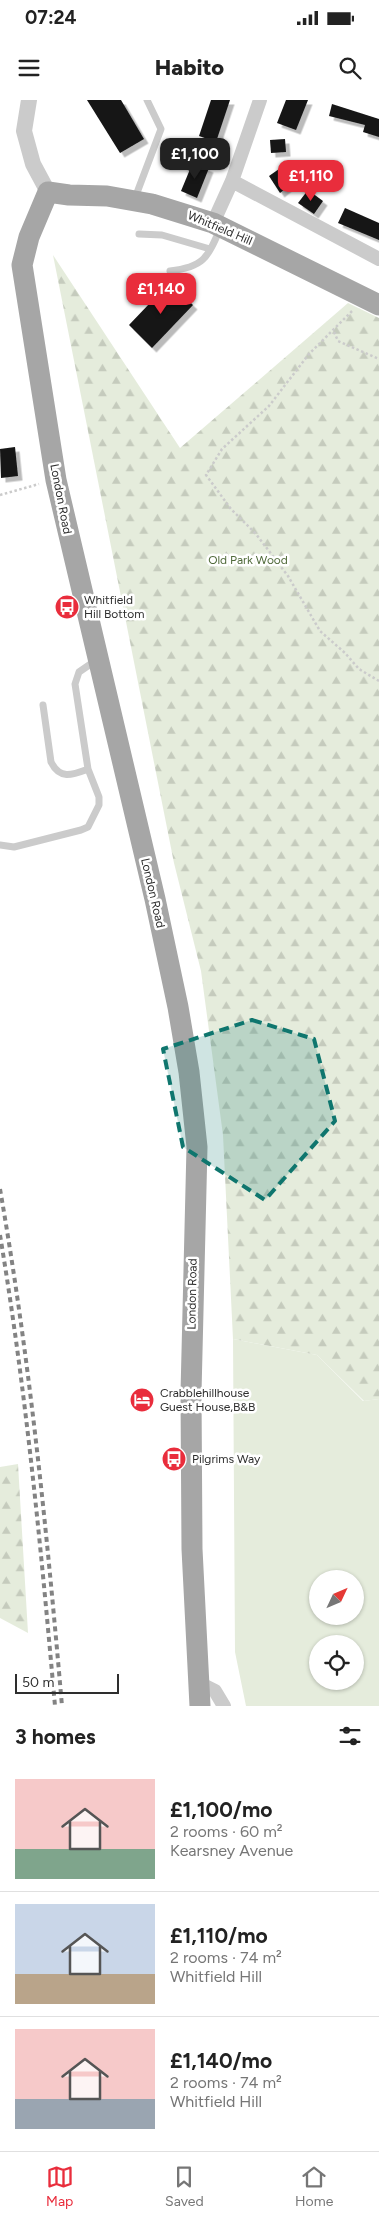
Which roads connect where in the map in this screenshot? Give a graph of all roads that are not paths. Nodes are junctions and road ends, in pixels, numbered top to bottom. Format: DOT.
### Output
graph roads {
  1 [pos="29,100"];
  2 [pos="147,100"];
  3 [pos="260,100"];
  4 [pos="232,181"];
  5 [pos="48,192"];
  6 [pos="134,201"];
  7 [pos="217,224"];
  8 [pos="139,234"];
  9 [pos="210,249"];
  10 [pos="379,259"];
  11 [pos="170,270"];
  12 [pos="371,302"];
  13 [pos="98,659"];
  14 [pos="43,705"];
  15 [pos="88,769"];
  16 [pos="0,845"];
  17 [pos="199,1683"];
  18 [pos="200,1706"];
  19 [pos="224,1706"];
  1 -- 5 [label="street"];
  2 -- 6 [label="lane"];
  3 -- 4 [label="street"];
  4 -- 7 [label="street"];
  4 -- 10 [label="street"];
  5 -- 6 [label="main road, Whitfield Hill"];
  5 -- 13 [label="main road, London Road"];
  6 -- 7 [label="main road, Whitfield Hill"];
  7 -- 9 [label="lane"];
  7 -- 12 [label="main road, Whitfield Hill"];
  8 -- 9 [label="lane"];
  9 -- 11 [label="lane"];
  13 -- 15 [label="lane"];
  13 -- 17 [label="main road, London Road"];
  14 -- 15 [label="lane"];
  15 -- 16 [label="lane"];
  17 -- 18 [label="main road, London Road"];
  17 -- 19 [label="street"];
}
